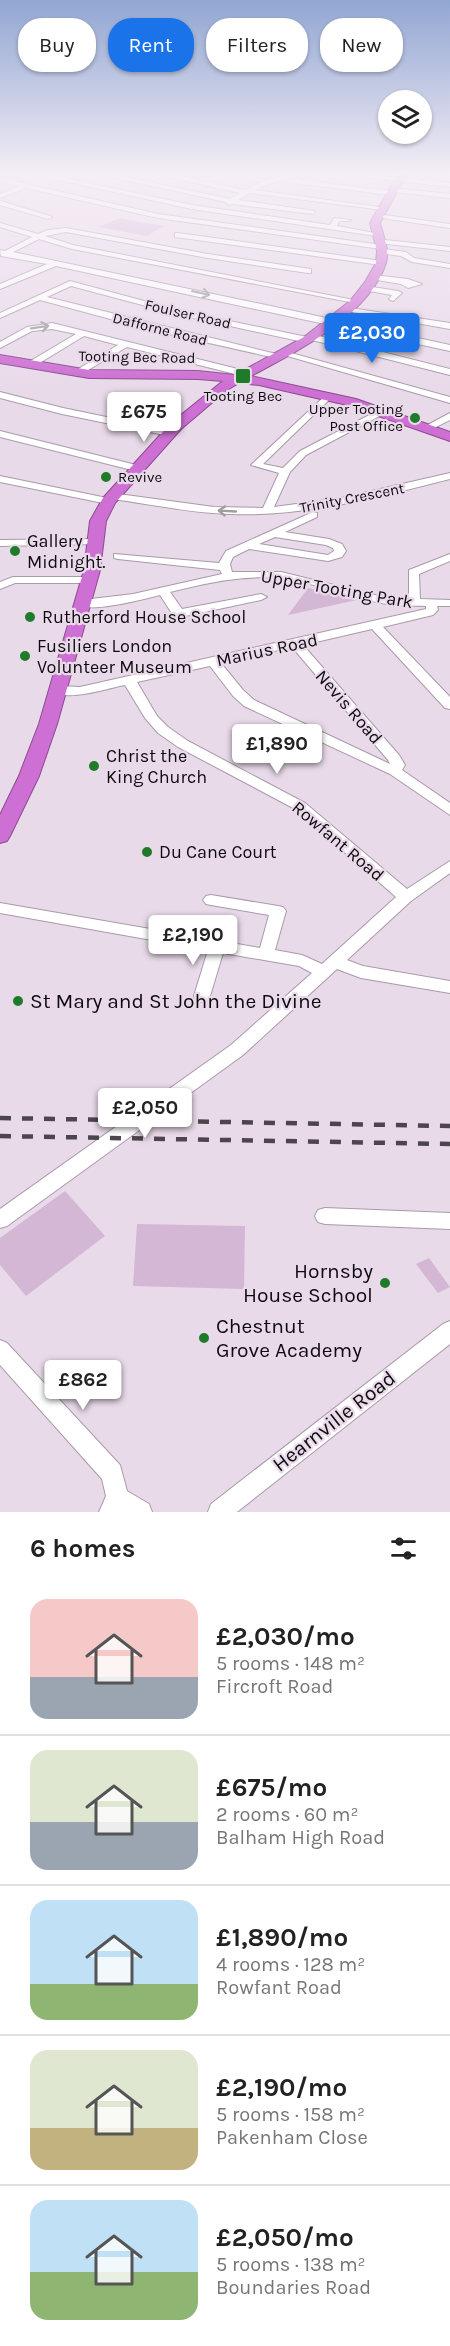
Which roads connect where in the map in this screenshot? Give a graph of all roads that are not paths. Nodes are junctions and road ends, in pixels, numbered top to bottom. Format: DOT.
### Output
graph roads {
  1 [pos="19,246"];
  2 [pos="68,246"];
  3 [pos="151,246"];
  4 [pos="255,246"];
  5 [pos="370,246"];
  6 [pos="376,246"];
  7 [pos="159,247"];
  8 [pos="380,247"];
  9 [pos="450,249"];
  10 [pos="2,254"];
  11 [pos="323,255"];
  12 [pos="56,263"];
  13 [pos="450,266"];
  14 [pos="302,276"];
  15 [pos="374,277"];
  16 [pos="408,281"];
  17 [pos="0,287"];
  18 [pos="366,288"];
  19 [pos="289,289"];
  20 [pos="41,298"];
  21 [pos="393,298"];
  22 [pos="351,305"];
  23 [pos="0,316"];
  24 [pos="336,322"];
  25 [pos="450,326"];
  26 [pos="84,333"];
  27 [pos="309,338"];
  28 [pos="126,344"];
  29 [pos="0,345"];
  30 [pos="450,348"];
  31 [pos="284,355"];
  32 [pos="0,359"];
  33 [pos="30,365"];
  34 [pos="450,372"];
  35 [pos="78,373"];
  36 [pos="242,376"];
  37 [pos="0,395"];
  38 [pos="328,396"];
  39 [pos="450,400"];
  40 [pos="382,412"];
  41 [pos="450,416"];
  42 [pos="427,428"];
  43 [pos="169,433"];
  44 [pos="0,434"];
  45 [pos="450,437"];
  46 [pos="136,468"];
  47 [pos="285,471"];
  48 [pos="450,476"];
  49 [pos="0,479"];
  50 [pos="109,498"];
  51 [pos="267,511"];
  52 [pos="313,515"];
  53 [pos="272,533"];
  54 [pos="1,541"];
  55 [pos="95,543"];
  56 [pos="247,546"];
  57 [pos="118,556"];
  58 [pos="450,557"];
  59 [pos="90,572"];
  60 [pos="226,572"];
  61 [pos="0,586"];
  62 [pos="163,590"];
  63 [pos="261,597"];
  64 [pos="431,603"];
  65 [pos="83,604"];
  66 [pos="415,604"];
  67 [pos="450,604"];
  68 [pos="375,626"];
  69 [pos="296,644"];
  70 [pos="213,661"];
  71 [pos="129,680"];
  72 [pos="58,690"];
  73 [pos="450,705"];
  74 [pos="395,771"];
  75 [pos="450,810"];
  76 [pos="1,832"];
  77 [pos="450,866"];
  78 [pos="406,897"];
  79 [pos="211,900"];
  80 [pos="0,908"];
  81 [pos="217,947"];
  82 [pos="266,955"];
  83 [pos="329,966"];
  84 [pos="450,987"];
  85 [pos="202,996"];
  86 [pos="325,1216"];
  87 [pos="0,1220"];
  88 [pos="450,1221"];
  89 [pos="450,1330"];
  90 [pos="0,1350"];
  91 [pos="114,1505"];
  92 [pos="141,1512"];
  93 [pos="219,1512"];
  1 -- 10 [label="street"];
  2 -- 19 [label="street"];
  3 -- 7 [label="street"];
  4 -- 11 [label="street"];
  5 -- 8 [label="street"];
  6 -- 8 [label="street"];
  7 -- 14 [label="street"];
  8 -- 9 [label="street"];
  8 -- 11 [label="street"];
  8 -- 13 [label="street"];
  8 -- 15 [label="highway"];
  10 -- 12 [label="street"];
  11 -- 14 [label="street"];
  12 -- 17 [label="street"];
  12 -- 24 [label="street, one-way"];
  14 -- 19 [label="street"];
  15 -- 16 [label="street"];
  15 -- 18 [label="highway"];
  18 -- 21 [label="street"];
  18 -- 22 [label="highway"];
  19 -- 22 [label="street"];
  20 -- 23 [label="street"];
  20 -- 27 [label="street, Foulser Road"];
  20 -- 31 [label="street, Dafforne Road"];
  22 -- 24 [label="highway"];
  22 -- 25 [label="street"];
  24 -- 27 [label="highway"];
  24 -- 30 [label="street"];
  26 -- 28 [label="street"];
  29 -- 26 [label="street, one-way"];
  26 -- 33 [label="street"];
  27 -- 31 [label="highway"];
  27 -- 34 [label="street, Foulser Road"];
  28 -- 35 [label="street"];
  28 -- 36 [label="street"];
  31 -- 36 [label="highway"];
  31 -- 39 [label="street, Dafforne Road"];
  32 -- 33 [label="highway, Tooting Bec Road"];
  33 -- 35 [label="highway, Tooting Bec Road"];
  35 -- 36 [label="highway, Tooting Bec Road"];
  36 -- 38 [label="highway, Tooting Bec Road"];
  36 -- 43 [label="highway"];
  37 -- 43 [label="street"];
  38 -- 40 [label="highway, Tooting Bec Road"];
  38 -- 47 [label="street"];
  40 -- 42 [label="highway, Tooting Bec Road"];
  40 -- 47 [label="street"];
  41 -- 42 [label="street"];
  42 -- 45 [label="highway, Tooting Bec Road"];
  43 -- 46 [label="highway"];
  44 -- 46 [label="street"];
  46 -- 50 [label="highway"];
  47 -- 51 [label="street"];
  48 -- 51 [label="street, Trinity Crescent"];
  49 -- 50 [label="street, Trinity Crescent"];
  51 -- 50 [label="street, Trinity Crescent, one-way"];
  50 -- 55 [label="highway"];
  52 -- 53 [label="street"];
  53 -- 56 [label="street"];
  53 -- 56 [label="street"];
  54 -- 55 [label="street"];
  55 -- 59 [label="highway"];
  56 -- 60 [label="street"];
  57 -- 60 [label="street"];
  58 -- 66 [label="street"];
  59 -- 61 [label="street"];
  59 -- 65 [label="highway"];
  60 -- 62 [label="street, Upper Tooting Park"];
  60 -- 66 [label="street, Upper Tooting Park"];
  62 -- 63 [label="street"];
  62 -- 65 [label="street, Upper Tooting Park"];
  64 -- 66 [label="street, Upper Tooting Park"];
  64 -- 67 [label="street, Upper Tooting Park"];
  64 -- 68 [label="street, Marius Road"];
  65 -- 72 [label="highway"];
  68 -- 69 [label="street, Marius Road"];
  68 -- 73 [label="street"];
  69 -- 70 [label="street, Marius Road"];
  69 -- 74 [label="street, Nevis Road"];
  70 -- 71 [label="street, Marius Road"];
  70 -- 74 [label="street"];
  71 -- 72 [label="street, Marius Road"];
  71 -- 78 [label="street, Rowfant Road"];
  72 -- 76 [label="highway"];
  74 -- 75 [label="street"];
  77 -- 78 [label="street"];
  78 -- 83 [label="street"];
  79 -- 82 [label="street"];
  80 -- 81 [label="street"];
  81 -- 82 [label="street"];
  81 -- 85 [label="street"];
  82 -- 83 [label="street"];
  83 -- 84 [label="street"];
  83 -- 87 [label="street"];
  86 -- 88 [label="street"];
  89 -- 93 [label="street, Hearnville Road"];
  90 -- 91 [label="street"];
  91 -- 92 [label="street"];
}
